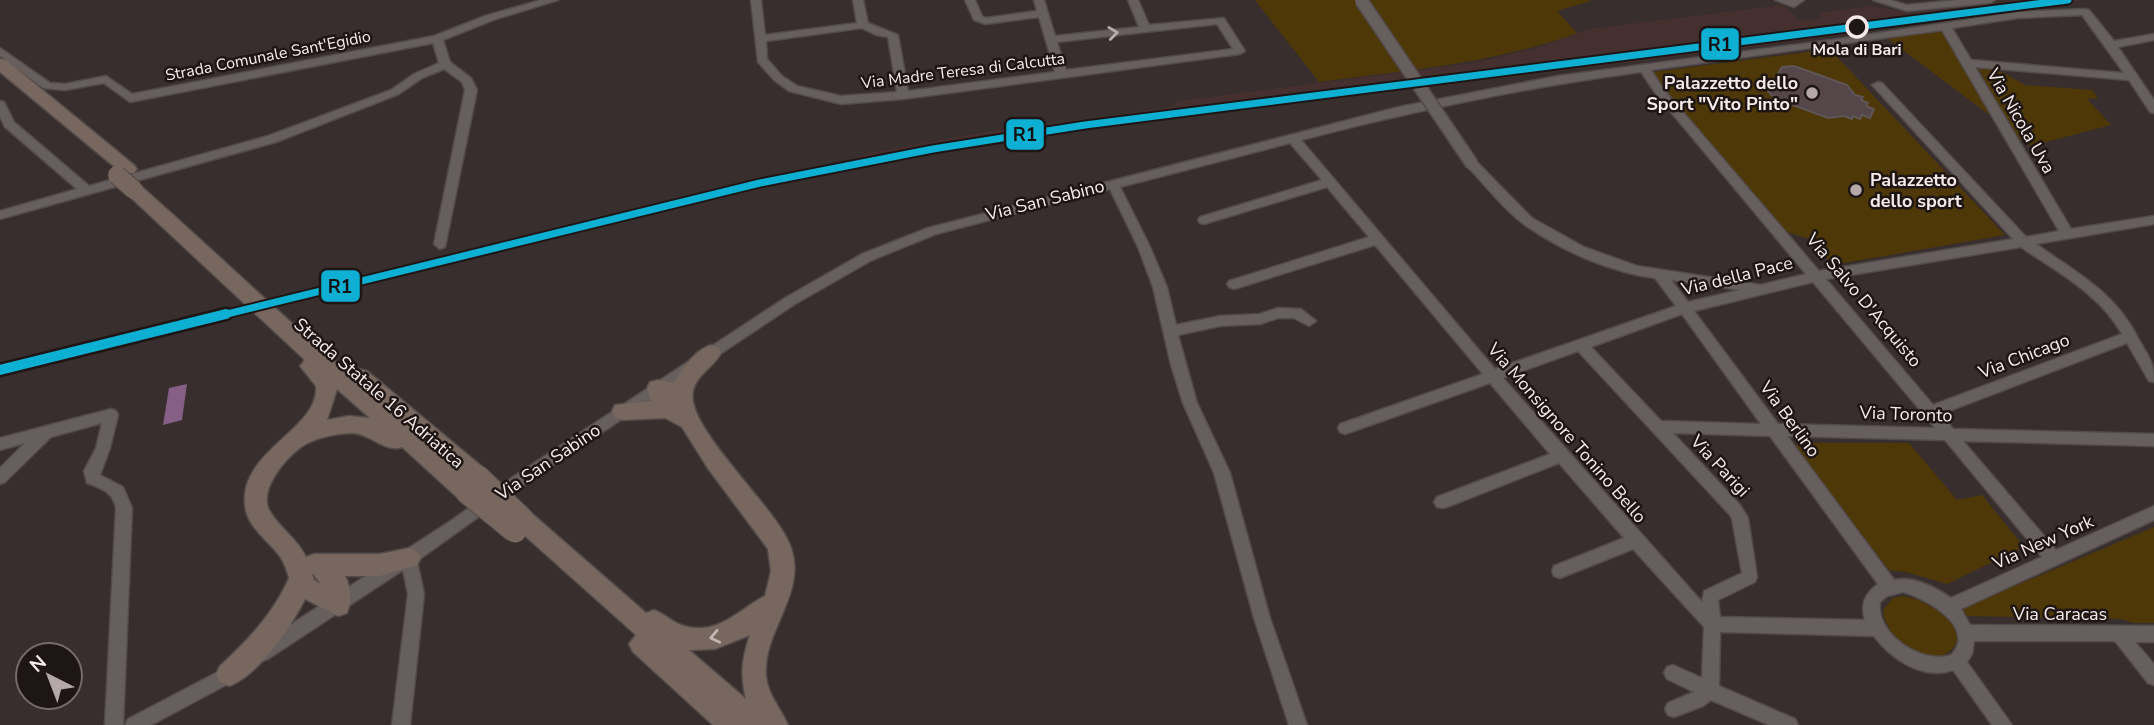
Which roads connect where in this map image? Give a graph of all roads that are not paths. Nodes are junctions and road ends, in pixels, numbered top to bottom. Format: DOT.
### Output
graph roads {
  1 [pos="552,0"];
  2 [pos="756,0"];
  3 [pos="858,0"];
  4 [pos="970,0"];
  5 [pos="1039,0"];
  6 [pos="1133,0"];
  7 [pos="1361,0"];
  8 [pos="1799,0"];
  9 [pos="1878,0"];
  10 [pos="1990,0"];
  11 [pos="1781,1"];
  12 [pos="530,3"];
  13 [pos="1936,3"];
  14 [pos="1043,13"];
  15 [pos="863,25"];
  16 [pos="1945,25"];
  17 [pos="1145,29"];
  18 [pos="2154,37"];
  19 [pos="437,39"];
  20 [pos="760,39"];
  21 [pos="1051,40"];
  22 [pos="2111,45"];
  23 [pos="0,51"];
  24 [pos="1967,62"];
  25 [pos="0,64"];
  26 [pos="445,64"];
  27 [pos="1644,68"];
  28 [pos="1062,75"];
  29 [pos="2133,77"];
  30 [pos="0,78"];
  31 [pos="1878,85"];
  32 [pos="903,95"];
  33 [pos="0,105"];
  34 [pos="2154,109"];
  35 [pos="1293,138"];
  36 [pos="123,172"];
  37 [pos="1329,182"];
  38 [pos="1113,184"];
  39 [pos="87,191"];
  40 [pos="0,215"];
  41 [pos="1204,220"];
  42 [pos="2154,220"];
  43 [pos="2067,234"];
  44 [pos="1378,239"];
  45 [pos="2022,241"];
  46 [pos="440,244"];
  47 [pos="1660,275"];
  48 [pos="1818,276"];
  49 [pos="1234,284"];
  50 [pos="1768,289"];
  51 [pos="1685,308"];
  52 [pos="272,309"];
  53 [pos="1309,321"];
  54 [pos="1170,331"];
  55 [pos="2131,336"];
  56 [pos="1580,344"];
  57 [pos="711,353"];
  58 [pos="1492,376"];
  59 [pos="2154,377"];
  60 [pos="657,388"];
  61 [pos="675,403"];
  62 [pos="623,411"];
  63 [pos="1931,412"];
  64 [pos="1657,427"];
  65 [pos="1345,428"];
  66 [pos="1774,430"];
  67 [pos="47,432"];
  68 [pos="1951,435"];
  69 [pos="2154,440"];
  70 [pos="294,441"];
  71 [pos="0,444"];
  72 [pos="1561,456"];
  73 [pos="0,478"];
  74 [pos="472,485"];
  75 [pos="1442,502"];
  76 [pos="2154,513"];
  77 [pos="522,526"];
  78 [pos="1634,541"];
  79 [pos="408,558"];
  80 [pos="2053,558"];
  81 [pos="1560,571"];
  82 [pos="311,573"];
  83 [pos="1889,586"];
  84 [pos="773,604"];
  85 [pos="338,605"];
  86 [pos="1949,607"];
  87 [pos="1712,624"];
  88 [pos="1876,628"];
  89 [pos="1966,633"];
  90 [pos="2118,633"];
  91 [pos="2154,634"];
  92 [pos="1956,661"];
  93 [pos="1673,673"];
  94 [pos="229,674"];
  95 [pos="2154,677"];
  96 [pos="1710,691"];
  97 [pos="1674,709"];
  98 [pos="114,725"];
  99 [pos="134,725"];
  100 [pos="401,725"];
  101 [pos="732,725"];
  102 [pos="756,725"];
  103 [pos="775,725"];
  104 [pos="1298,725"];
  105 [pos="1789,725"];
  106 [pos="2003,725"];
  1 -- 12 [label="street, Strada Comunale Sant'Egidio"];
  2 -- 20 [label="street, Via Madre Teresa di Calcutta"];
  3 -- 15 [label="street"];
  4 -- 14 [label="street"];
  5 -- 14 [label="street"];
  6 -- 17 [label="street"];
  7 -- 47 [label="street, bridge"];
  8 -- 11 [label="street"];
  9 -- 13 [label="street"];
  10 -- 13 [label="street"];
  12 -- 19 [label="street, Strada Comunale Sant'Egidio"];
  14 -- 21 [label="street"];
  15 -- 20 [label="street"];
  15 -- 32 [label="street"];
  16 -- 22 [label="street, Via San Sabino"];
  16 -- 24 [label="street, Via Nicola Uva"];
  16 -- 27 [label="street, Via San Sabino"];
  21 -- 17 [label="street, one-way"];
  17 -- 28 [label="street, Via Madre Teresa di Calcutta"];
  18 -- 22 [label="street"];
  19 -- 23 [label="street, Strada Comunale Sant'Egidio"];
  19 -- 26 [label="street"];
  20 -- 32 [label="street, Via Madre Teresa di Calcutta"];
  21 -- 28 [label="street"];
  22 -- 29 [label="street"];
  24 -- 29 [label="street"];
  24 -- 43 [label="street, Via Nicola Uva"];
  25 -- 36 [label="highway, Strada Statale 16 Adriatica"];
  26 -- 39 [label="street"];
  26 -- 46 [label="street"];
  27 -- 35 [label="street, Via San Sabino"];
  27 -- 48 [label="street, Via Salvo D'Acquisto"];
  28 -- 32 [label="street, Via Madre Teresa di Calcutta"];
  29 -- 34 [label="street"];
  30 -- 36 [label="highway, Strada Statale 16 Adriatica"];
  31 -- 45 [label="street"];
  33 -- 39 [label="street"];
  35 -- 37 [label="street, Via Monsignore Tonino Bello"];
  35 -- 38 [label="street, Via San Sabino"];
  36 -- 52 [label="highway, Strada Statale 16 Adriatica, bridge"];
  37 -- 41 [label="street"];
  37 -- 44 [label="street, Via Monsignore Tonino Bello"];
  38 -- 54 [label="street"];
  38 -- 57 [label="street, Via San Sabino"];
  39 -- 40 [label="street"];
  42 -- 43 [label="street, Via della Pace"];
  43 -- 45 [label="street, Via della Pace"];
  44 -- 49 [label="street"];
  44 -- 58 [label="street, Via Monsignore Tonino Bello"];
  45 -- 48 [label="street, Via della Pace"];
  45 -- 55 [label="street"];
  47 -- 50 [label="street"];
  47 -- 51 [label="street, Via Berlino"];
  48 -- 50 [label="street, Via della Pace"];
  48 -- 63 [label="street, Via Salvo D'Acquisto"];
  50 -- 51 [label="street, Via della Pace"];
  51 -- 56 [label="street, Via della Pace"];
  51 -- 66 [label="street, Via Berlino"];
  52 -- 70 [label="highway"];
  52 -- 74 [label="highway, Strada Statale 16 Adriatica"];
  53 -- 54 [label="street"];
  54 -- 104 [label="street"];
  55 -- 59 [label="street"];
  55 -- 63 [label="street, Via Chicago"];
  56 -- 58 [label="street, Via della Pace"];
  56 -- 64 [label="street, Via Parigi"];
  57 -- 60 [label="street, Via San Sabino"];
  57 -- 61 [label="highway"];
  58 -- 65 [label="street, Via della Pace"];
  58 -- 72 [label="street, Via Monsignore Tonino Bello"];
  60 -- 61 [label="highway"];
  60 -- 62 [label="street, Via San Sabino"];
  61 -- 62 [label="highway"];
  61 -- 84 [label="highway"];
  62 -- 79 [label="street, Via San Sabino"];
  63 -- 68 [label="street, Via Salvo D'Acquisto"];
  64 -- 66 [label="street, Via Toronto"];
  64 -- 87 [label="street, Via Parigi"];
  66 -- 68 [label="street, Via Toronto"];
  66 -- 83 [label="street, Via Berlino"];
  67 -- 71 [label="street"];
  67 -- 73 [label="street"];
  67 -- 98 [label="street"];
  68 -- 69 [label="street, Via Toronto"];
  68 -- 80 [label="street, Via Salvo D'Acquisto"];
  70 -- 74 [label="highway"];
  70 -- 82 [label="highway"];
  72 -- 75 [label="street"];
  72 -- 78 [label="street, Via Monsignore Tonino Bello"];
  74 -- 77 [label="highway, Strada Statale 16 Adriatica, bridge"];
  76 -- 80 [label="street, Via New York"];
  84 -- 77 [label="highway, one-way"];
  77 -- 101 [label="highway, Strada Statale 16 Adriatica"];
  77 -- 102 [label="highway, Strada Statale 16 Adriatica"];
  78 -- 81 [label="street"];
  78 -- 87 [label="street, Via Monsignore Tonino Bello"];
  79 -- 82 [label="highway"];
  79 -- 85 [label="street, Via San Sabino"];
  79 -- 100 [label="street"];
  80 -- 86 [label="street, Via New York"];
  82 -- 85 [label="highway"];
  82 -- 94 [label="highway"];
  83 -- 86 [label="street"];
  83 -- 88 [label="street"];
  84 -- 103 [label="highway"];
  85 -- 94 [label="street, Via San Sabino"];
  86 -- 89 [label="street"];
  87 -- 88 [label="street"];
  87 -- 96 [label="street"];
  88 -- 92 [label="street"];
  89 -- 90 [label="street, Via Caracas"];
  89 -- 92 [label="street"];
  90 -- 91 [label="street, Via Caracas"];
  90 -- 95 [label="street"];
  92 -- 106 [label="street"];
  93 -- 96 [label="street"];
  94 -- 99 [label="street, Via San Sabino"];
  96 -- 97 [label="street"];
  96 -- 105 [label="street"];
}
